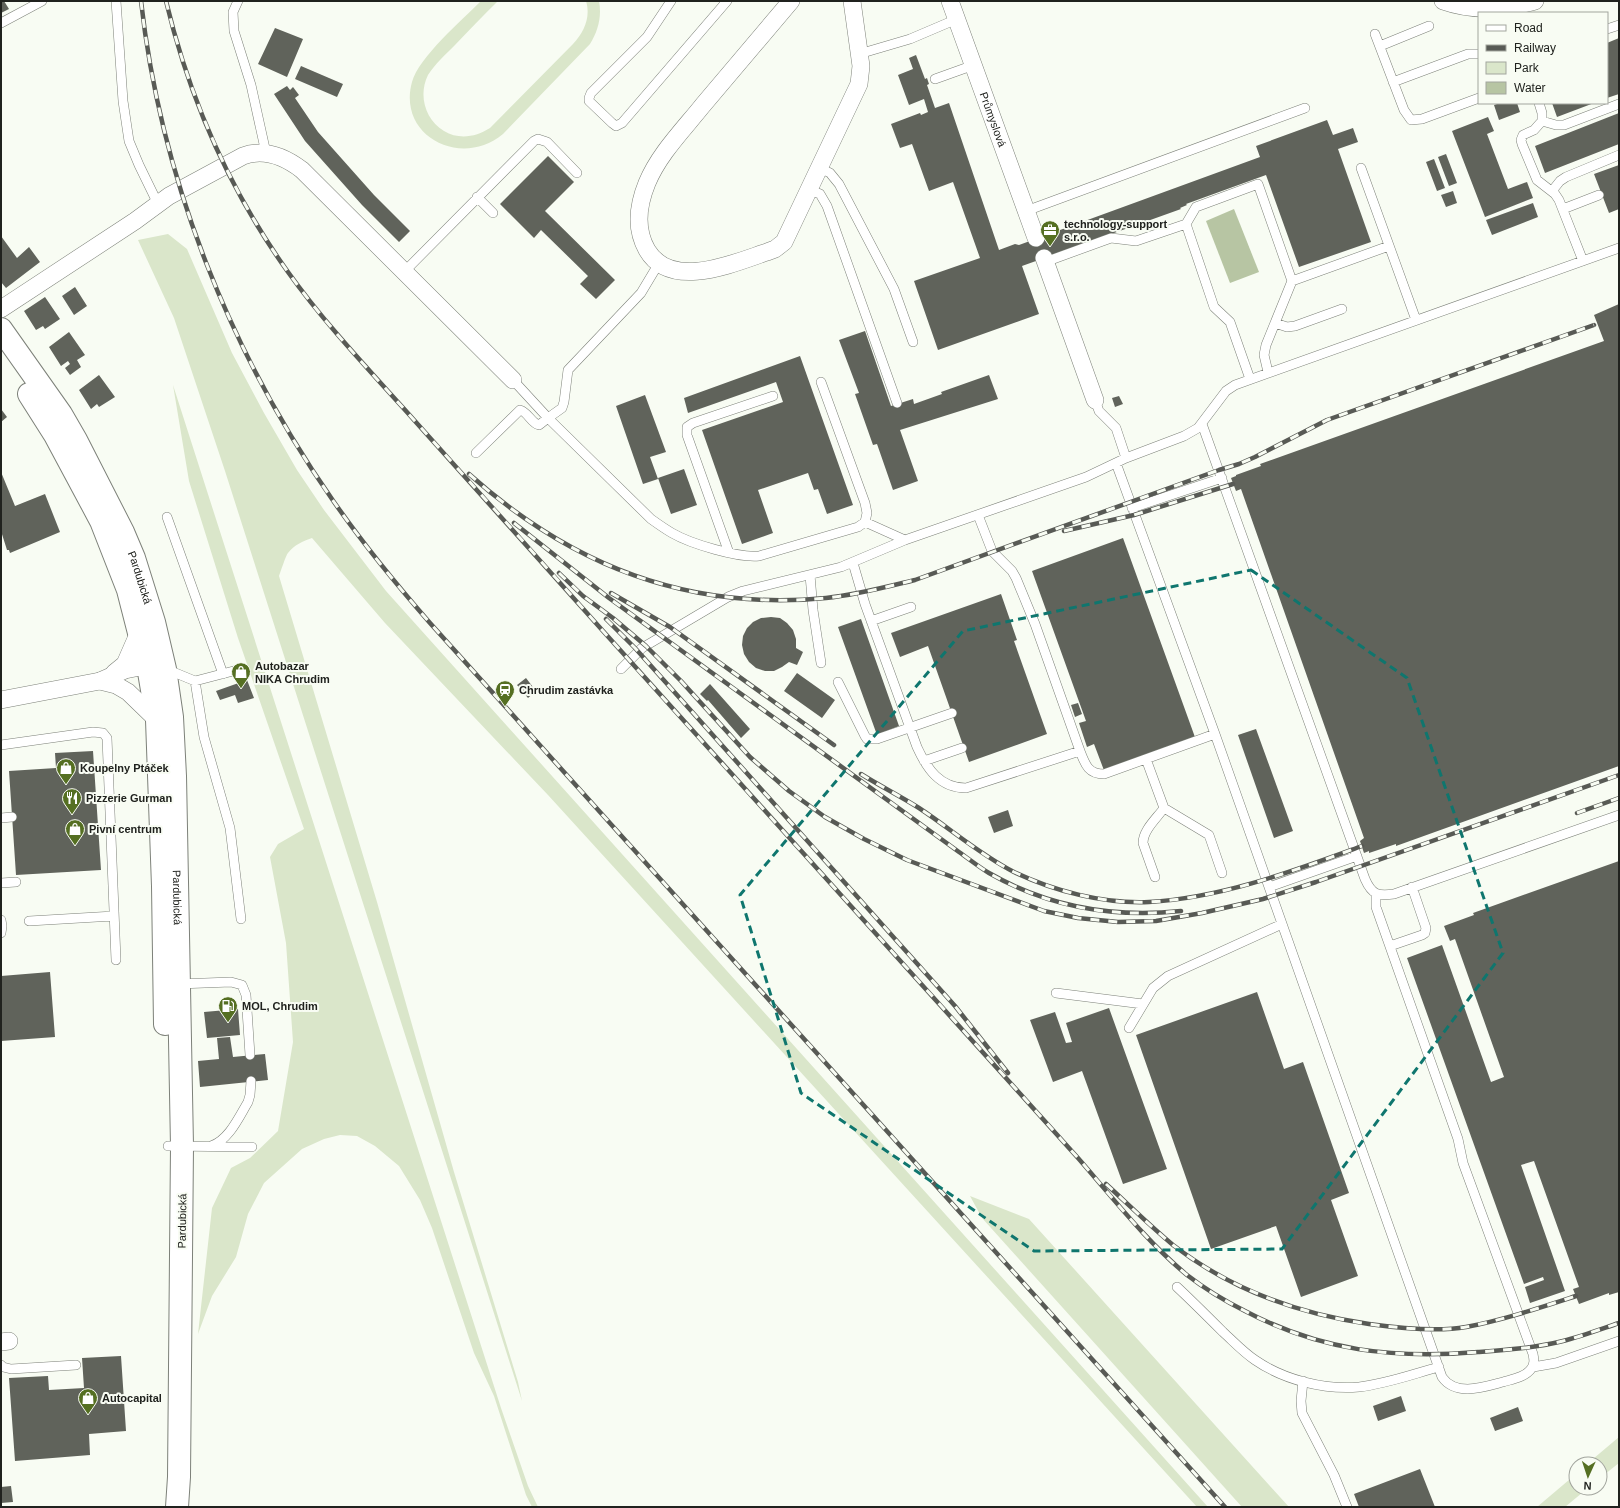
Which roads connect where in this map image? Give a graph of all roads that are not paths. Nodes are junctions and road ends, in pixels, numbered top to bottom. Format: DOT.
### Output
graph roads {
  1 [pos="42,1"];
  2 [pos="116,1"];
  3 [pos="238,1"];
  4 [pos="671,1"];
  5 [pos="727,1"];
  6 [pos="790,1"];
  7 [pos="852,1"];
  8 [pos="950,1"];
  9 [pos="1443,1"];
  10 [pos="1535,1"];
  11 [pos="1511,10"];
  12 [pos="957,20"];
  13 [pos="1,23"];
  14 [pos="1619,25"];
  15 [pos="1429,26"];
  16 [pos="1608,29"];
  17 [pos="1375,34"];
  18 [pos="1380,46"];
  19 [pos="859,54"];
  20 [pos="1478,54"];
  21 [pos="974,65"];
  22 [pos="935,79"];
  23 [pos="1394,82"];
  24 [pos="1478,98"];
  25 [pos="1539,104"];
  26 [pos="1619,104"];
  27 [pos="1305,108"];
  28 [pos="1542,121"];
  29 [pos="266,153"];
  30 [pos="1619,155"];
  31 [pos="820,168"];
  32 [pos="1361,168"];
  33 [pos="577,173"];
  34 [pos="810,190"];
  35 [pos="1552,192"];
  36 [pos="1598,195"];
  37 [pos="477,197"];
  38 [pos="158,204"];
  39 [pos="1563,209"];
  40 [pos="1026,211"];
  41 [pos="493,212"];
  42 [pos="1186,224"];
  43 [pos="1036,238"];
  44 [pos="1389,246"];
  45 [pos="1619,248"];
  46 [pos="1044,260"];
  47 [pos="1583,261"];
  48 [pos="659,263"];
  49 [pos="404,272"];
  50 [pos="1292,281"];
  51 [pos="1,309"];
  52 [pos="1342,309"];
  53 [pos="1416,320"];
  54 [pos="1276,323"];
  55 [pos="1,329"];
  56 [pos="913,342"];
  57 [pos="1,352"];
  58 [pos="1268,372"];
  59 [pos="1250,379"];
  60 [pos="513,380"];
  61 [pos="821,382"];
  62 [pos="773,396"];
  63 [pos="1095,400"];
  64 [pos="897,403"];
  65 [pos="548,418"];
  66 [pos="1202,424"];
  67 [pos="476,453"];
  68 [pos="1126,458"];
  69 [pos="1116,462"];
  70 [pos="1222,478"];
  71 [pos="1132,508"];
  72 [pos="978,515"];
  73 [pos="167,517"];
  74 [pos="865,522"];
  75 [pos="905,540"];
  76 [pos="729,553"];
  77 [pos="853,563"];
  78 [pos="810,576"];
  79 [pos="912,607"];
  80 [pos="872,621"];
  81 [pos="139,632"];
  82 [pos="821,663"];
  83 [pos="240,669"];
  84 [pos="621,669"];
  85 [pos="157,671"];
  86 [pos="223,674"];
  87 [pos="110,680"];
  88 [pos="195,681"];
  89 [pos="838,682"];
  90 [pos="1,700"];
  91 [pos="952,713"];
  92 [pos="157,720"];
  93 [pos="910,727"];
  94 [pos="1215,734"];
  95 [pos="1,745"];
  96 [pos="962,748"];
  97 [pos="1080,751"];
  98 [pos="1146,759"];
  99 [pos="924,761"];
  100 [pos="1164,808"];
  101 [pos="1619,815"];
  102 [pos="12,817"];
  103 [pos="1,818"];
  104 [pos="1357,856"];
  105 [pos="1222,873"];
  106 [pos="1155,877"];
  107 [pos="16,882"];
  108 [pos="1,883"];
  109 [pos="1269,887"];
  110 [pos="1412,888"];
  111 [pos="1376,894"];
  112 [pos="114,916"];
  113 [pos="241,919"];
  114 [pos="1,920"];
  115 [pos="29,921"];
  116 [pos="1282,924"];
  117 [pos="1,933"];
  118 [pos="1390,946"];
  119 [pos="116,960"];
  120 [pos="172,986"];
  121 [pos="1056,993"];
  122 [pos="1143,1004"];
  123 [pos="1129,1028"];
  124 [pos="250,1055"];
  125 [pos="251,1081"];
  126 [pos="175,1146"];
  127 [pos="208,1147"];
  128 [pos="252,1147"];
  129 [pos="1177,1287"];
  130 [pos="1619,1341"];
  131 [pos="1,1365"];
  132 [pos="76,1365"];
  133 [pos="1439,1367"];
  134 [pos="1533,1367"];
  135 [pos="1303,1381"];
  136 [pos="172,1507"];
  137 [pos="177,1507"];
  138 [pos="1348,1507"];
  1 -- 13 [label="lane"];
  2 -- 38 [label="lane"];
  3 -- 29 [label="lane"];
  4 -- 5 [label="lane"];
  6 -- 48 [label="street"];
  7 -- 19 [label="street"];
  8 -- 12 [label="street, Průmyslová"];
  9 -- 11 [label="street"];
  10 -- 11 [label="street"];
  12 -- 19 [label="lane"];
  12 -- 21 [label="street, Průmyslová"];
  14 -- 16 [label="lane"];
  15 -- 18 [label="lane"];
  17 -- 18 [label="lane"];
  18 -- 23 [label="lane"];
  19 -- 31 [label="street"];
  20 -- 23 [label="lane"];
  21 -- 22 [label="lane"];
  21 -- 40 [label="street, Průmyslová"];
  23 -- 24 [label="lane"];
  25 -- 28 [label="lane"];
  26 -- 28 [label="lane"];
  27 -- 40 [label="lane"];
  28 -- 35 [label="lane"];
  29 -- 38 [label="street"];
  29 -- 49 [label="street"];
  30 -- 35 [label="lane"];
  31 -- 34 [label="street"];
  31 -- 56 [label="lane"];
  32 -- 44 [label="lane"];
  33 -- 37 [label="lane"];
  34 -- 48 [label="street"];
  34 -- 64 [label="lane"];
  35 -- 39 [label="lane"];
  36 -- 39 [label="lane"];
  37 -- 41 [label="lane"];
  37 -- 49 [label="lane"];
  38 -- 51 [label="street"];
  39 -- 47 [label="lane"];
  40 -- 43 [label="street, Průmyslová"];
  42 -- 46 [label="lane"];
  42 -- 50 [label="lane"];
  42 -- 59 [label="lane"];
  44 -- 50 [label="lane"];
  44 -- 53 [label="lane"];
  45 -- 47 [label="lane"];
  46 -- 63 [label="street"];
  47 -- 53 [label="lane"];
  48 -- 65 [label="lane"];
  49 -- 60 [label="street"];
  50 -- 54 [label="lane"];
  52 -- 54 [label="lane"];
  53 -- 58 [label="lane"];
  54 -- 58 [label="lane"];
  55 -- 85 [label="main road, Pardubická"];
  57 -- 81 [label="main road, Pardubická"];
  58 -- 59 [label="lane"];
  59 -- 66 [label="lane"];
  60 -- 65 [label="lane"];
  61 -- 74 [label="lane"];
  62 -- 76 [label="lane"];
  63 -- 68 [label="lane"];
  65 -- 67 [label="lane"];
  65 -- 76 [label="lane"];
  66 -- 68 [label="lane"];
  66 -- 70 [label="lane"];
  68 -- 69 [label="lane"];
  69 -- 71 [label="lane"];
  69 -- 72 [label="lane"];
  70 -- 71 [label="lane"];
  70 -- 104 [label="lane"];
  71 -- 94 [label="lane"];
  72 -- 75 [label="lane"];
  72 -- 97 [label="lane"];
  73 -- 86 [label="lane"];
  74 -- 75 [label="lane"];
  74 -- 76 [label="lane"];
  75 -- 77 [label="lane"];
  77 -- 78 [label="lane"];
  77 -- 80 [label="lane"];
  78 -- 82 [label="lane"];
  78 -- 84 [label="lane"];
  79 -- 80 [label="lane"];
  80 -- 93 [label="lane"];
  81 -- 85 [label="main road, Pardubická"];
  81 -- 87 [label="street"];
  83 -- 86 [label="lane"];
  85 -- 87 [label="street"];
  85 -- 88 [label="lane"];
  85 -- 92 [label="main road, Pardubická"];
  85 -- 120 [label="main road, Pardubická"];
  86 -- 88 [label="lane"];
  87 -- 90 [label="street"];
  87 -- 92 [label="street"];
  88 -- 113 [label="lane"];
  89 -- 93 [label="lane"];
  91 -- 93 [label="lane"];
  92 -- 120 [label="main road, Pardubická"];
  93 -- 99 [label="lane"];
  94 -- 98 [label="lane"];
  94 -- 109 [label="lane"];
  95 -- 112 [label="lane"];
  96 -- 99 [label="lane"];
  97 -- 98 [label="lane"];
  97 -- 99 [label="lane"];
  98 -- 100 [label="lane"];
  100 -- 105 [label="lane"];
  100 -- 106 [label="lane"];
  101 -- 110 [label="lane"];
  102 -- 103 [label="lane"];
  104 -- 109 [label="lane"];
  104 -- 111 [label="lane"];
  107 -- 108 [label="lane"];
  109 -- 116 [label="lane"];
  110 -- 111 [label="lane"];
  110 -- 118 [label="lane"];
  111 -- 118 [label="lane"];
  112 -- 115 [label="lane"];
  112 -- 119 [label="lane"];
  114 -- 117 [label="lane"];
  116 -- 122 [label="lane"];
  116 -- 133 [label="lane"];
  118 -- 134 [label="lane"];
  120 -- 124 [label="lane"];
  120 -- 126 [label="main road, Pardubická"];
  121 -- 122 [label="lane"];
  122 -- 123 [label="lane"];
  125 -- 127 [label="lane"];
  126 -- 127 [label="lane"];
  126 -- 136 [label="main road, Pardubická"];
  126 -- 137 [label="main road, Pardubická"];
  127 -- 128 [label="lane"];
  129 -- 135 [label="lane"];
  130 -- 134 [label="lane"];
  131 -- 132 [label="lane"];
  133 -- 134 [label="lane"];
  133 -- 135 [label="lane"];
  135 -- 138 [label="lane"];
}
